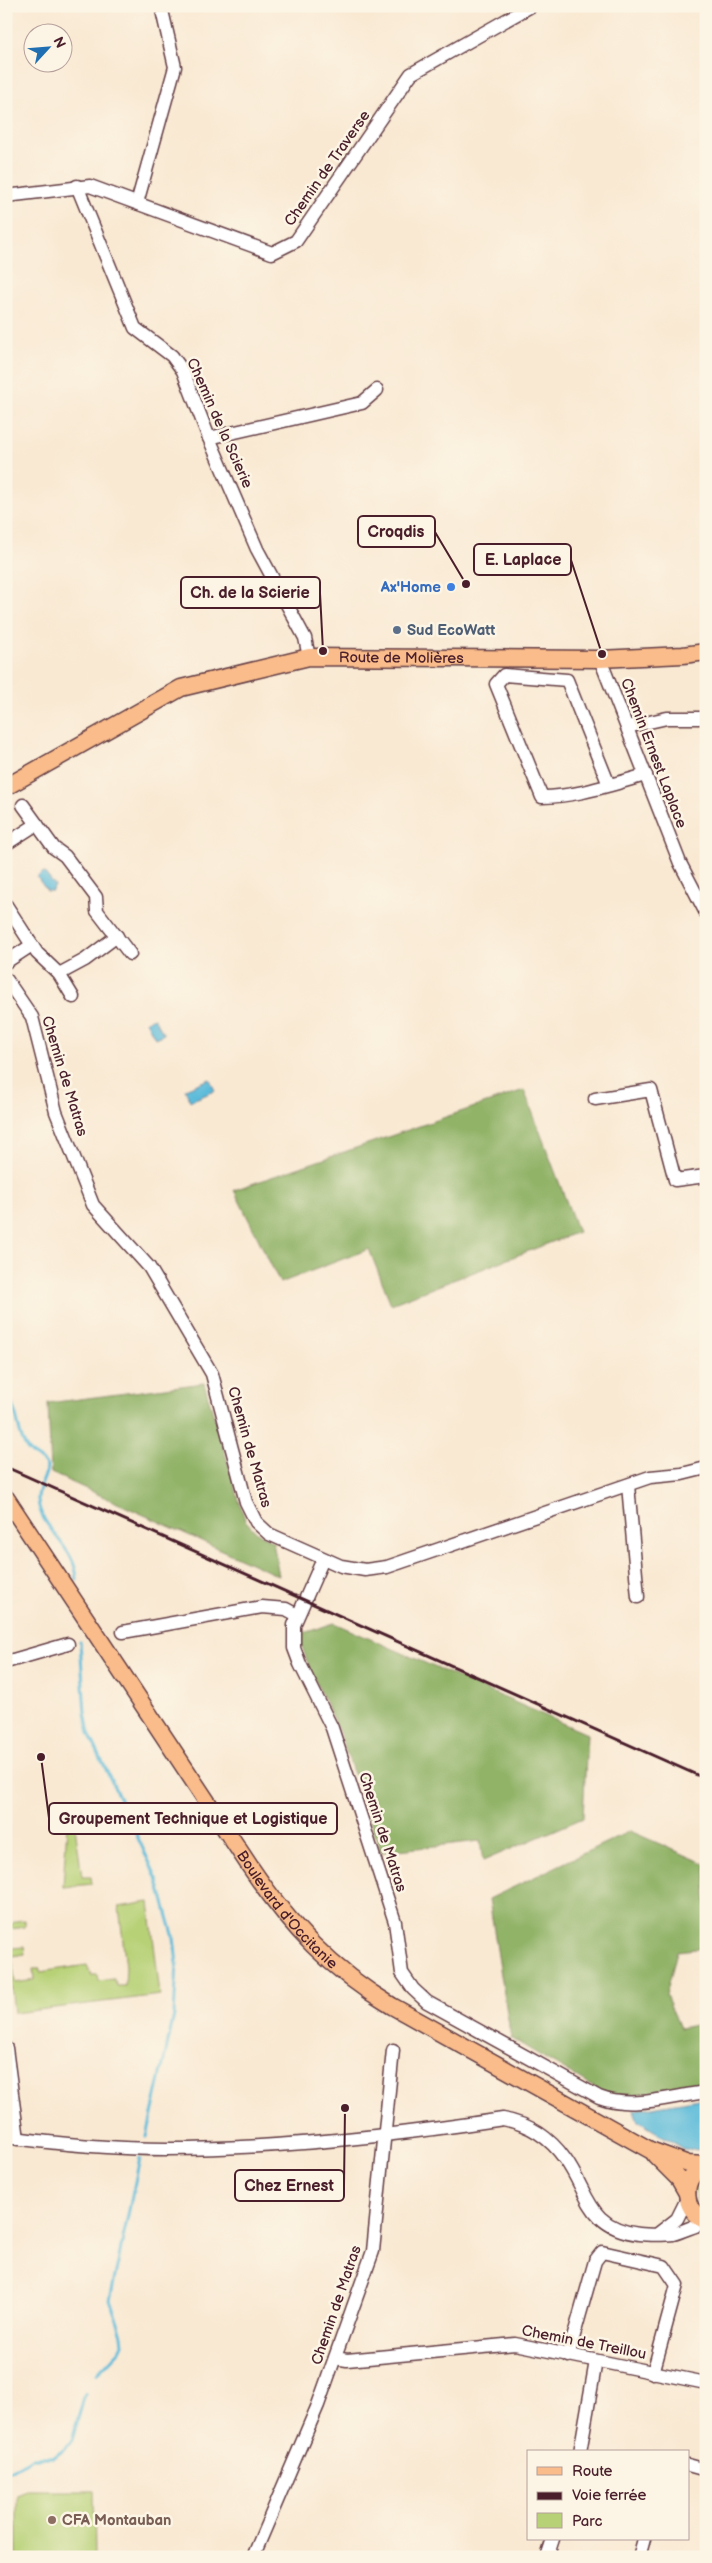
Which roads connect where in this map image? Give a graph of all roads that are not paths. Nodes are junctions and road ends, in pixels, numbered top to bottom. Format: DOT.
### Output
graph roads {
  1 [pos="161,6"];
  2 [pos="531,6"];
  3 [pos="77,186"];
  4 [pos="6,196"];
  5 [pos="137,203"];
  6 [pos="377,390"];
  7 [pos="209,438"];
  8 [pos="706,652"];
  9 [pos="308,657"];
  10 [pos="600,659"];
  11 [pos="706,718"];
  12 [pos="627,727"];
  13 [pos="646,775"];
  14 [pos="609,785"];
  15 [pos="6,787"];
  16 [pos="23,806"];
  17 [pos="37,824"];
  18 [pos="6,844"];
  19 [pos="6,905"];
  20 [pos="706,913"];
  21 [pos="117,936"];
  22 [pos="32,945"];
  23 [pos="130,954"];
  24 [pos="6,962"];
  25 [pos="59,974"];
  26 [pos="6,980"];
  27 [pos="73,997"];
  28 [pos="595,1099"];
  29 [pos="706,1176"];
  30 [pos="706,1468"];
  31 [pos="628,1485"];
  32 [pos="9,1502"];
  33 [pos="323,1559"];
  34 [pos="638,1597"];
  35 [pos="297,1614"];
  36 [pos="123,1632"];
  37 [pos="68,1644"];
  38 [pos="6,1662"];
  39 [pos="6,2048"];
  40 [pos="393,2050"];
  41 [pos="706,2092"];
  42 [pos="383,2134"];
  43 [pos="12,2138"];
  44 [pos="650,2150"];
  45 [pos="705,2165"];
  46 [pos="687,2196"];
  47 [pos="706,2222"];
  48 [pos="659,2233"];
  49 [pos="568,2356"];
  50 [pos="335,2358"];
  51 [pos="596,2361"];
  52 [pos="653,2373"];
  53 [pos="706,2383"];
  54 [pos="580,2450"];
  55 [pos="690,2466"];
  56 [pos="706,2470"];
  57 [pos="553,2540"];
  58 [pos="644,2540"];
  59 [pos="254,2557"];
  60 [pos="547,2557"];
  61 [pos="639,2557"];
  1 -- 5 [label="street"];
  2 -- 5 [label="street, Chemin de Traverse"];
  3 -- 4 [label="street, Chemin de Traverse"];
  3 -- 5 [label="street, Chemin de Traverse"];
  3 -- 7 [label="street, Chemin de la Scierie"];
  6 -- 7 [label="street"];
  7 -- 9 [label="street, Chemin de la Scierie"];
  8 -- 10 [label="main road, Route de Molières"];
  9 -- 10 [label="main road, Route de Molières"];
  9 -- 15 [label="main road, Route de Molières"];
  10 -- 12 [label="street, Chemin Ernest Laplace"];
  11 -- 12 [label="street"];
  12 -- 13 [label="street, Chemin Ernest Laplace"];
  13 -- 14 [label="street"];
  13 -- 20 [label="street, Chemin Ernest Laplace"];
  14 -- 14 [label="street"];
  16 -- 17 [label="street"];
  17 -- 18 [label="street"];
  17 -- 21 [label="street"];
  19 -- 22 [label="street"];
  21 -- 23 [label="street"];
  21 -- 25 [label="street"];
  22 -- 24 [label="street"];
  22 -- 25 [label="street"];
  25 -- 27 [label="street"];
  26 -- 33 [label="street, Chemin de Matras"];
  28 -- 29 [label="street"];
  30 -- 31 [label="street"];
  31 -- 33 [label="street"];
  31 -- 34 [label="street"];
  32 -- 44 [label="main road, Boulevard d'Occitanie"];
  33 -- 35 [label="street, Chemin de Matras"];
  35 -- 36 [label="street"];
  35 -- 41 [label="street, Chemin de Matras"];
  37 -- 38 [label="street"];
  39 -- 43 [label="street"];
  40 -- 42 [label="street, Chemin de Matras"];
  42 -- 43 [label="street"];
  42 -- 48 [label="street"];
  42 -- 50 [label="street, Chemin de Matras"];
  44 -- 45 [label="main road, Boulevard d'Occitanie"];
  44 -- 46 [label="main road, Boulevard d'Occitanie"];
  45 -- 46 [label="main road"];
  46 -- 47 [label="main road, Boulevard d'Occitanie"];
  46 -- 48 [label="street"];
  47 -- 48 [label="street"];
  49 -- 50 [label="street, Chemin de Treillou"];
  49 -- 51 [label="street, Chemin de Treillou"];
  49 -- 52 [label="street"];
  50 -- 59 [label="street, Chemin de Matras"];
  51 -- 52 [label="street, Chemin de Treillou"];
  51 -- 54 [label="street"];
  52 -- 53 [label="street, Chemin de Treillou"];
  55 -- 56 [label="street"];
  57 -- 60 [label="street"];
  58 -- 61 [label="street"];
}
